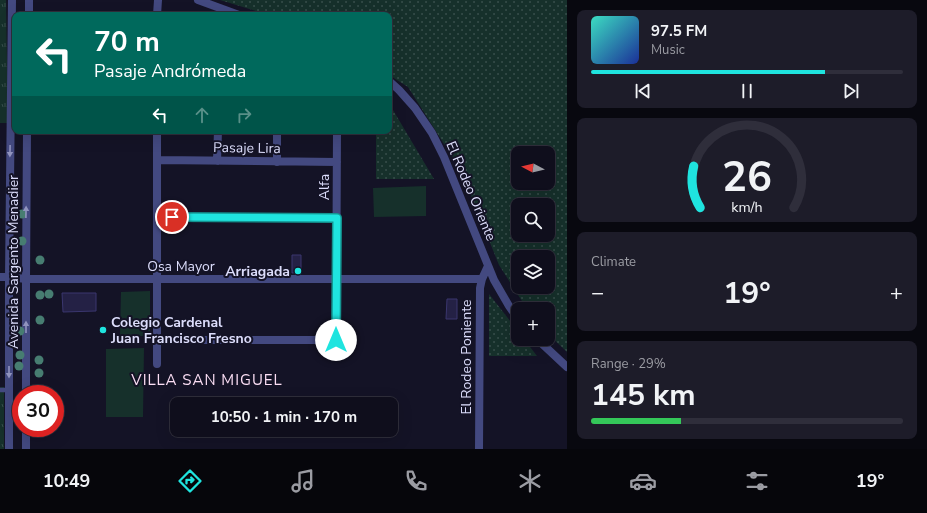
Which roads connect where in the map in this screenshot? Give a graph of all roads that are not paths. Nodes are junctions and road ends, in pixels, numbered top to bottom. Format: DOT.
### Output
graph roads {
  1 [pos="12,0"];
  2 [pos="29,0"];
  3 [pos="158,0"];
  4 [pos="198,0"];
  5 [pos="218,11"];
  6 [pos="29,12"];
  7 [pos="157,12"];
  8 [pos="392,84"];
  9 [pos="27,134"];
  10 [pos="157,134"];
  11 [pos="218,134"];
  12 [pos="277,134"];
  13 [pos="337,134"];
  14 [pos="158,160"];
  15 [pos="217,161"];
  16 [pos="277,162"];
  17 [pos="337,162"];
  18 [pos="158,217"];
  19 [pos="337,218"];
  20 [pos="488,266"];
  21 [pos="0,277"];
  22 [pos="9,277"];
  23 [pos="336,279"];
  24 [pos="482,279"];
  25 [pos="26,280"];
  26 [pos="157,280"];
  27 [pos="511,308"];
  28 [pos="158,340"];
  29 [pos="544,346"];
  30 [pos="157,364"];
  31 [pos="567,367"];
  32 [pos="26,385"];
  33 [pos="4,390"];
  34 [pos="26,437"];
  35 [pos="8,449"];
  36 [pos="26,449"];
  37 [pos="479,449"];
  1 -- 22 [label="street, Avenida Sargento Menadier, one-way"];
  2 -- 6 [label="street"];
  3 -- 7 [label="street"];
  4 -- 5 [label="street"];
  8 -- 20 [label="street, El Rodeo Oriente"];
  25 -- 9 [label="street, Avenida Sargento Menadier, one-way"];
  10 -- 14 [label="street"];
  11 -- 15 [label="street"];
  12 -- 16 [label="street"];
  13 -- 17 [label="street, Alfa"];
  14 -- 15 [label="street, Pasaje Lira"];
  14 -- 18 [label="street"];
  15 -- 16 [label="street, Pasaje Lira"];
  16 -- 17 [label="street, Pasaje Lira"];
  17 -- 19 [label="street, Alfa"];
  18 -- 19 [label="street"];
  18 -- 26 [label="street"];
  19 -- 23 [label="street, Alfa"];
  20 -- 24 [label="street, El Rodeo Poniente"];
  20 -- 27 [label="street, El Rodeo Oriente"];
  21 -- 22 [label="street, Osa Mayor"];
  22 -- 25 [label="street, Osa Mayor"];
  22 -- 33 [label="street, Avenida Sargento Menadier, one-way"];
  23 -- 24 [label="street, Osa Mayor"];
  23 -- 26 [label="street, Osa Mayor"];
  23 -- 28 [label="street, Alfa"];
  24 -- 37 [label="street, El Rodeo Poniente"];
  25 -- 26 [label="street, Osa Mayor"];
  32 -- 25 [label="street, Avenida Sargento Menadier, one-way"];
  26 -- 28 [label="street"];
  28 -- 30 [label="street"];
  29 -- 31 [label="street"];
  33 -- 35 [label="street, Avenida Sargento Menadier"];
  34 -- 36 [label="street"];
}
